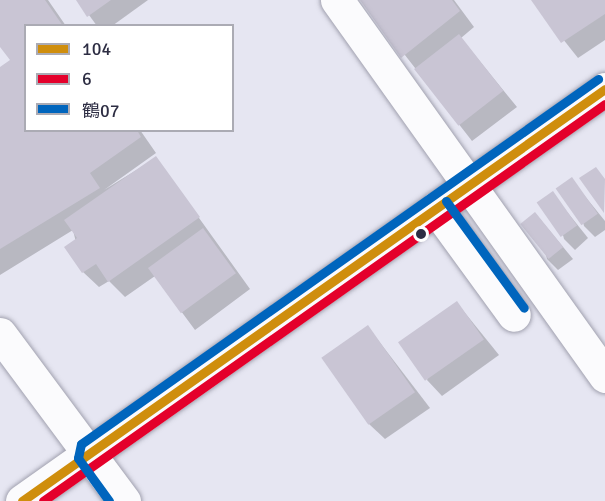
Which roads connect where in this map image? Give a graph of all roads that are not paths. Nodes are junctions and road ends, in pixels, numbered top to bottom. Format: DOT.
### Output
graph roads {
  1 [pos="337,0"];
  2 [pos="605,89"];
  3 [pos="468,185"];
  4 [pos="436,208"];
  5 [pos="514,315"];
  6 [pos="0,334"];
  7 [pos="605,376"];
  8 [pos="89,453"];
  9 [pos="22,501"];
  10 [pos="124,501"];
  1 -- 3 [label="main road"];
  2 -- 3 [label="main road"];
  3 -- 4 [label="main road"];
  3 -- 7 [label="main road"];
  4 -- 5 [label="main road"];
  4 -- 8 [label="main road"];
  6 -- 8 [label="main road"];
  8 -- 9 [label="main road"];
  8 -- 10 [label="main road"];
}
